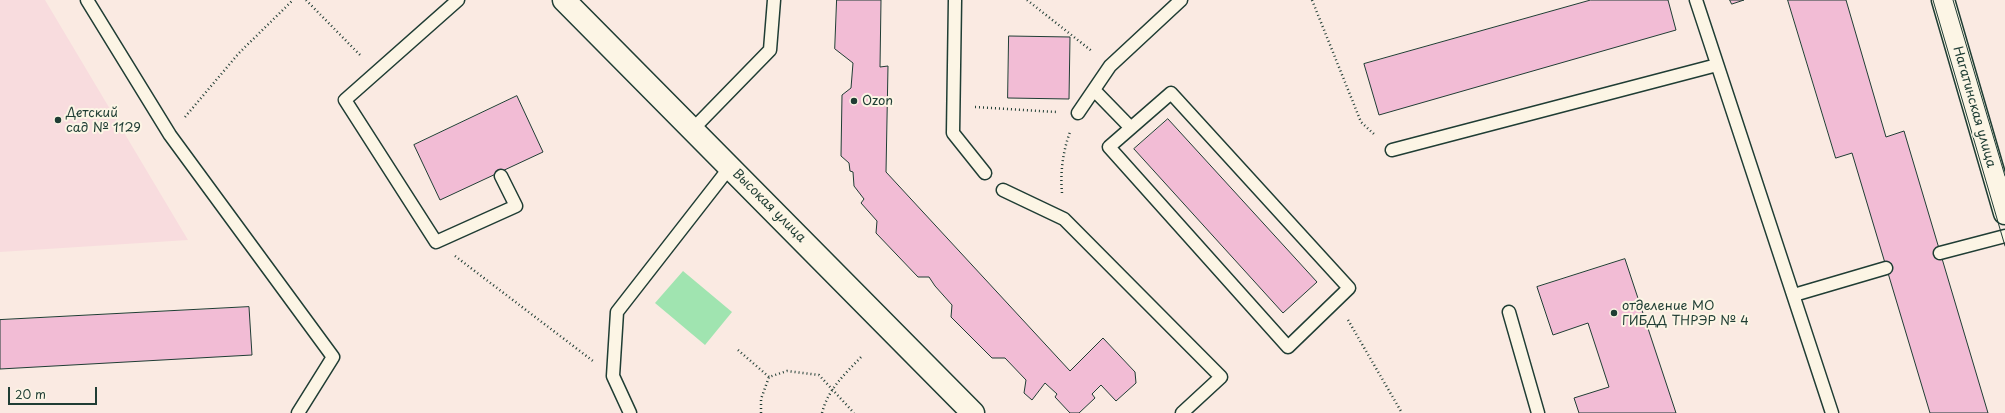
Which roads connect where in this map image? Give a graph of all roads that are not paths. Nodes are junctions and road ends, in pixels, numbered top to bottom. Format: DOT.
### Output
graph roads {
  1 [pos="87,0"];
  2 [pos="458,0"];
  3 [pos="564,0"];
  4 [pos="774,0"];
  5 [pos="955,0"];
  6 [pos="1181,0"];
  7 [pos="1696,0"];
  8 [pos="1943,0"];
  9 [pos="1717,65"];
  10 [pos="1094,90"];
  11 [pos="1078,113"];
  12 [pos="1131,128"];
  13 [pos="692,129"];
  14 [pos="1392,150"];
  15 [pos="730,167"];
  16 [pos="985,173"];
  17 [pos="501,176"];
  18 [pos="1003,190"];
  19 [pos="2005,213"];
  20 [pos="2005,236"];
  21 [pos="1940,253"];
  22 [pos="1886,268"];
  23 [pos="1794,295"];
  24 [pos="1509,312"];
  25 [pos="298,413"];
  26 [pos="630,413"];
  27 [pos="973,413"];
  28 [pos="1182,413"];
  29 [pos="1538,413"];
  30 [pos="1832,413"];
  1 -- 25 [label="lane"];
  2 -- 17 [label="lane"];
  3 -- 13 [label="street, Высокая улица"];
  4 -- 13 [label="lane"];
  5 -- 16 [label="lane"];
  6 -- 10 [label="lane"];
  7 -- 9 [label="lane"];
  8 -- 19 [label="street, Нагатинская улица"];
  9 -- 14 [label="lane"];
  9 -- 23 [label="lane"];
  10 -- 11 [label="lane"];
  10 -- 12 [label="lane"];
  12 -- 12 [label="lane"];
  13 -- 15 [label="street, Высокая улица"];
  15 -- 26 [label="lane"];
  15 -- 27 [label="street, Высокая улица"];
  18 -- 28 [label="lane"];
  20 -- 21 [label="lane"];
  22 -- 23 [label="lane"];
  23 -- 30 [label="lane"];
  24 -- 29 [label="lane"];
}
